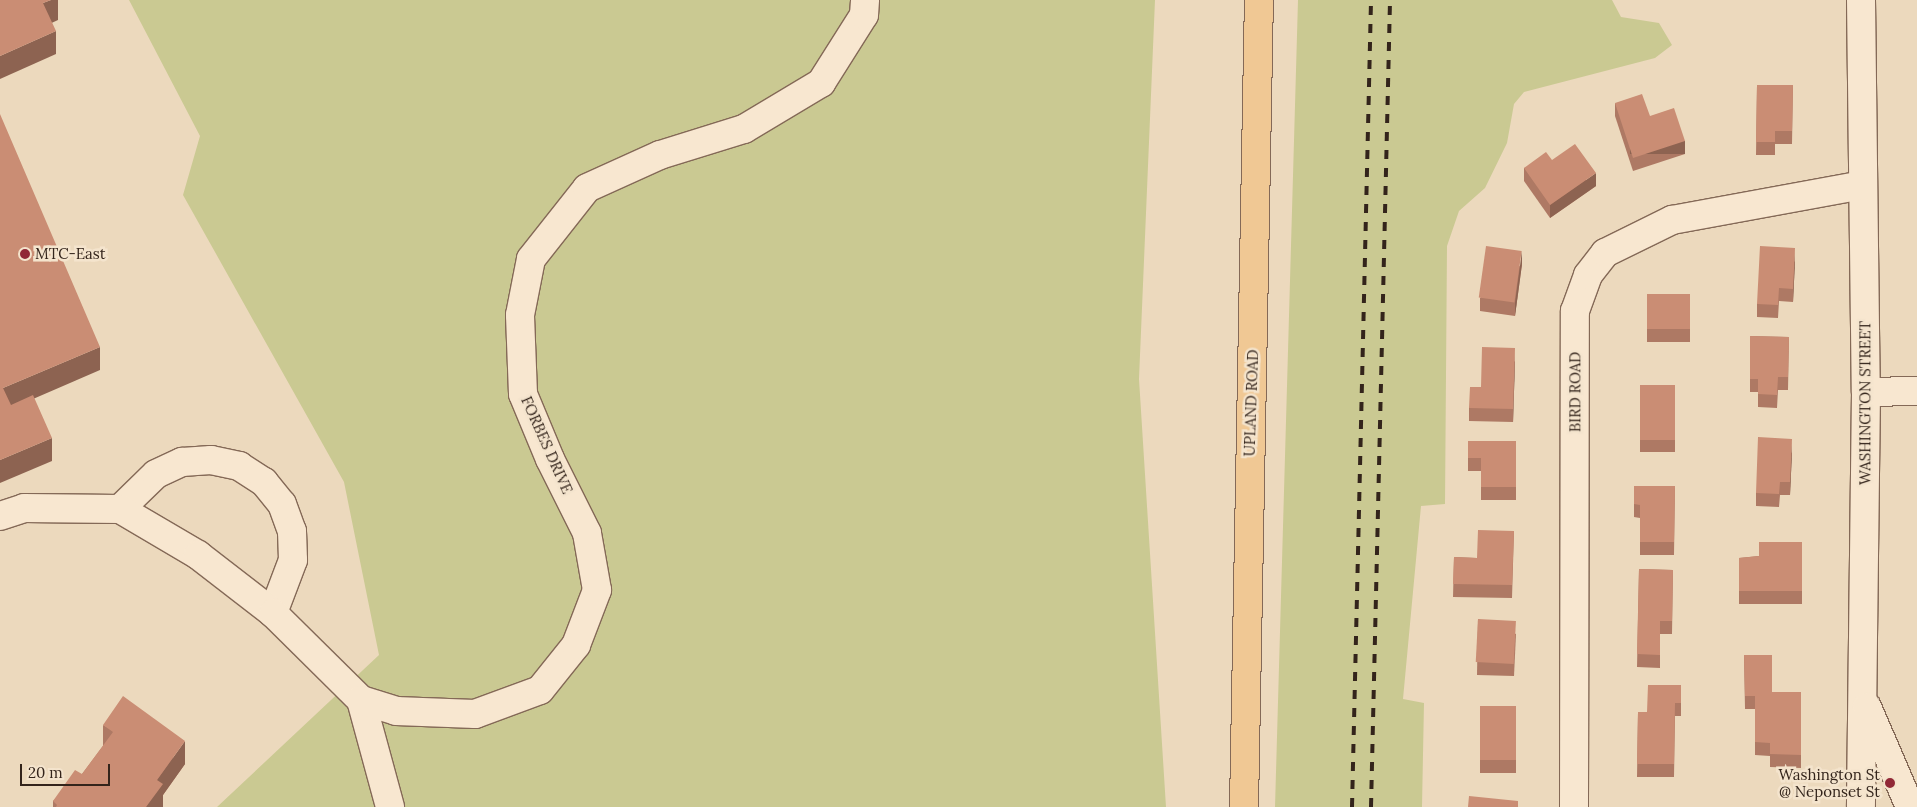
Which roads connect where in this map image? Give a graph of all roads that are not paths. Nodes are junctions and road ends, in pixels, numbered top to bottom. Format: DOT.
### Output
graph roads {
  1 [pos="865,0"];
  2 [pos="1259,0"];
  3 [pos="1861,0"];
  4 [pos="1863,186"];
  5 [pos="1917,391"];
  6 [pos="1866,392"];
  7 [pos="120,510"];
  8 [pos="0,516"];
  9 [pos="273,613"];
  10 [pos="1862,696"];
  11 [pos="361,700"];
  12 [pos="390,807"];
  13 [pos="1244,807"];
  14 [pos="1574,807"];
  15 [pos="1861,807"];
  16 [pos="1910,807"];
  1 -- 11 [label="street, FORBES DRIVE"];
  2 -- 13 [label="main road, UPLAND ROAD"];
  3 -- 4 [label="street, WASHINGTON STREET"];
  4 -- 6 [label="street, WASHINGTON STREET"];
  4 -- 14 [label="street, BIRD ROAD"];
  5 -- 6 [label="street"];
  6 -- 10 [label="street, WASHINGTON STREET"];
  7 -- 8 [label="street"];
  7 -- 9 [label="street"];
  7 -- 9 [label="street"];
  9 -- 11 [label="street"];
  10 -- 15 [label="street, WASHINGTON STREET"];
  10 -- 16 [label="street"];
  11 -- 12 [label="street"];
}
